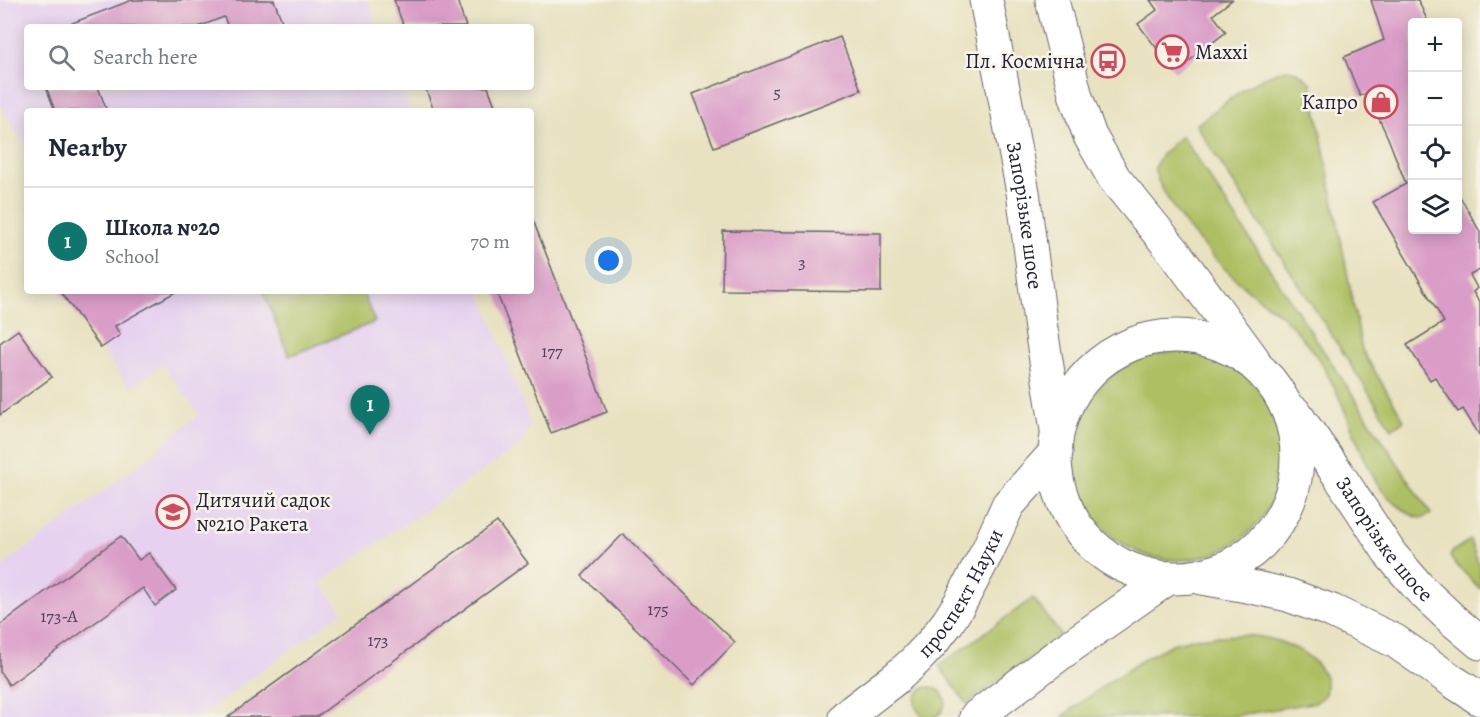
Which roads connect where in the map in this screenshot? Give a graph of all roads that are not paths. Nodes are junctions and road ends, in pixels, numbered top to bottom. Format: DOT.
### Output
graph roads {
  1 [pos="986,0"];
  2 [pos="1052,0"];
  3 [pos="1271,382"];
  4 [pos="1056,442"];
  5 [pos="1168,578"];
  6 [pos="1202,578"];
  7 [pos="1480,643"];
  8 [pos="1480,699"];
  9 [pos="844,717"];
  10 [pos="976,717"];
  1 -- 4 [label="main road, Запорізьке шосе"];
  2 -- 3 [label="main road, Запорізьке шосе"];
  3 -- 4 [label="main road"];
  3 -- 6 [label="main road"];
  3 -- 7 [label="main road, Запорізьке шосе"];
  4 -- 5 [label="main road, Запорізьке шосе"];
  4 -- 9 [label="main road, проспект Науки"];
  5 -- 6 [label="main road, Запорізьке шосе"];
  5 -- 10 [label="main road"];
  6 -- 8 [label="main road"];
}
